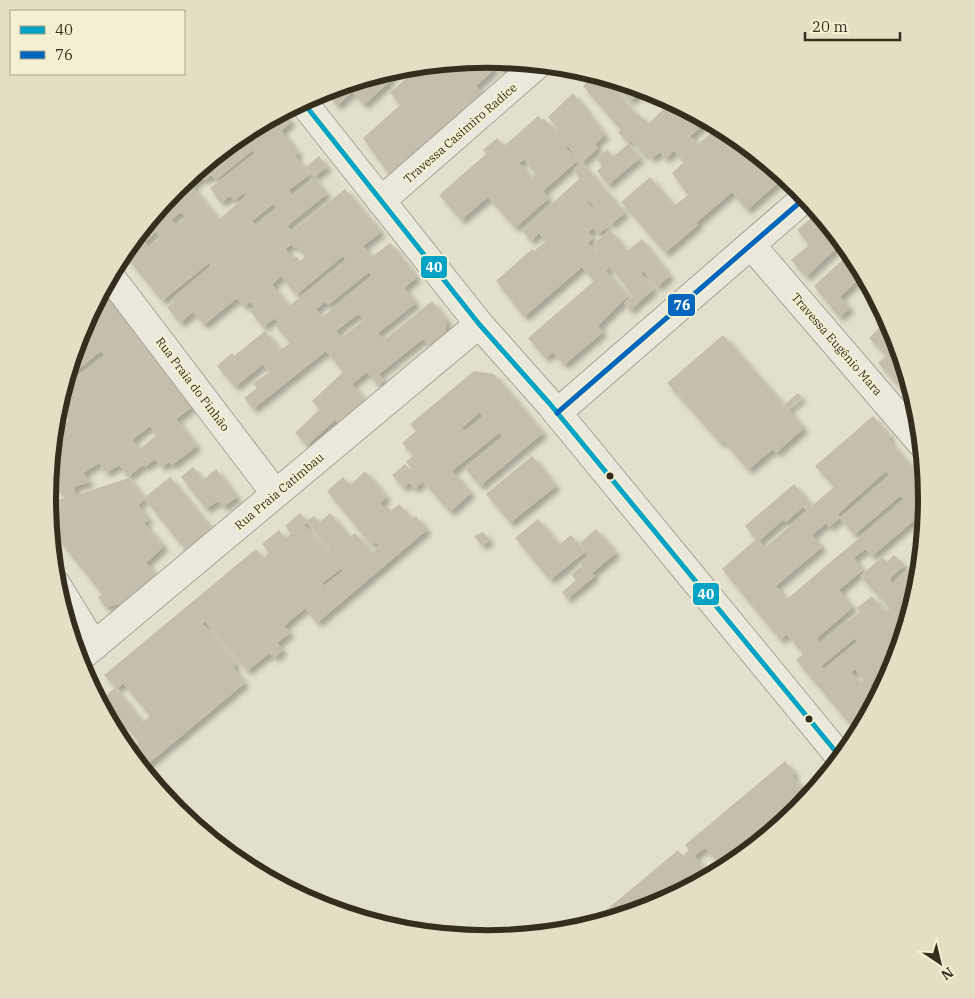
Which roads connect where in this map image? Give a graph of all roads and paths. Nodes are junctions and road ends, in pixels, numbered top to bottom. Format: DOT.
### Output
graph roads {
  1 [pos="531,70"];
  2 [pos="307,108"];
  3 [pos="381,201"];
  4 [pos="800,202"];
  5 [pos="751,245"];
  6 [pos="115,282"];
  7 [pos="479,324"];
  8 [pos="557,413"];
  9 [pos="913,434"];
  10 [pos="275,493"];
  11 [pos="78,635"];
  12 [pos="86,653"];
  13 [pos="837,753"];
  1 -- 3 [label="street, Travessa Casimiro Radice"];
  2 -- 3 [label="street"];
  3 -- 7 [label="street"];
  4 -- 5 [label="street"];
  5 -- 8 [label="street"];
  5 -- 9 [label="street, Travessa Eugênio Mara"];
  6 -- 10 [label="street, Rua Praia do Pinhão"];
  7 -- 8 [label="street"];
  7 -- 10 [label="street, Rua Praia Catimbau"];
  8 -- 13 [label="street"];
  10 -- 12 [label="street, Rua Praia Catimbau"];
  11 -- 12 [label="street"];
}
